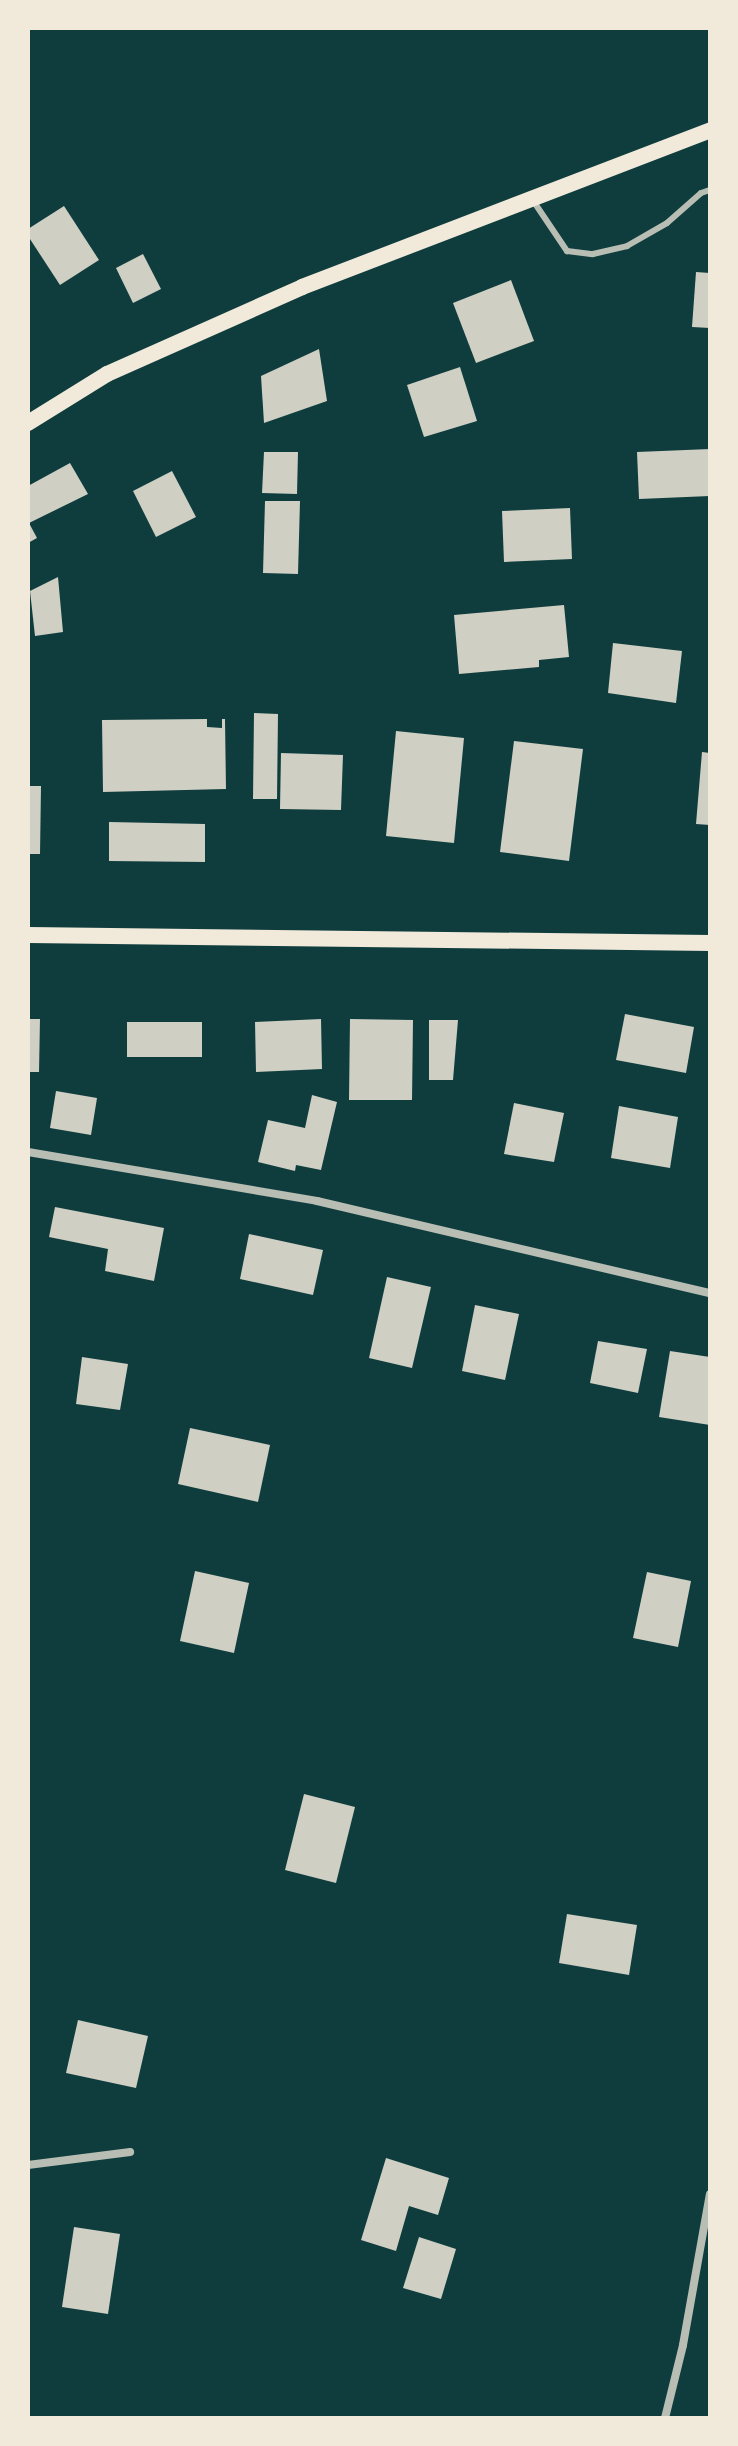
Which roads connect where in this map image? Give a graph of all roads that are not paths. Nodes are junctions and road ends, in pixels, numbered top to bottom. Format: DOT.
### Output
graph roads {
  1 [pos="710,130"];
  2 [pos="710,190"];
  3 [pos="532,199"];
  4 [pos="28,423"];
  5 [pos="28,935"];
  6 [pos="710,943"];
  7 [pos="28,1152"];
  8 [pos="710,1293"];
  9 [pos="130,2152"];
  10 [pos="28,2165"];
  11 [pos="710,2194"];
  12 [pos="665,2418"];
  1 -- 3 [label="main road"];
  2 -- 3 [label="lane"];
  3 -- 4 [label="main road"];
  5 -- 6 [label="main road"];
  7 -- 8 [label="street"];
  9 -- 10 [label="street"];
  11 -- 12 [label="street"];
}
